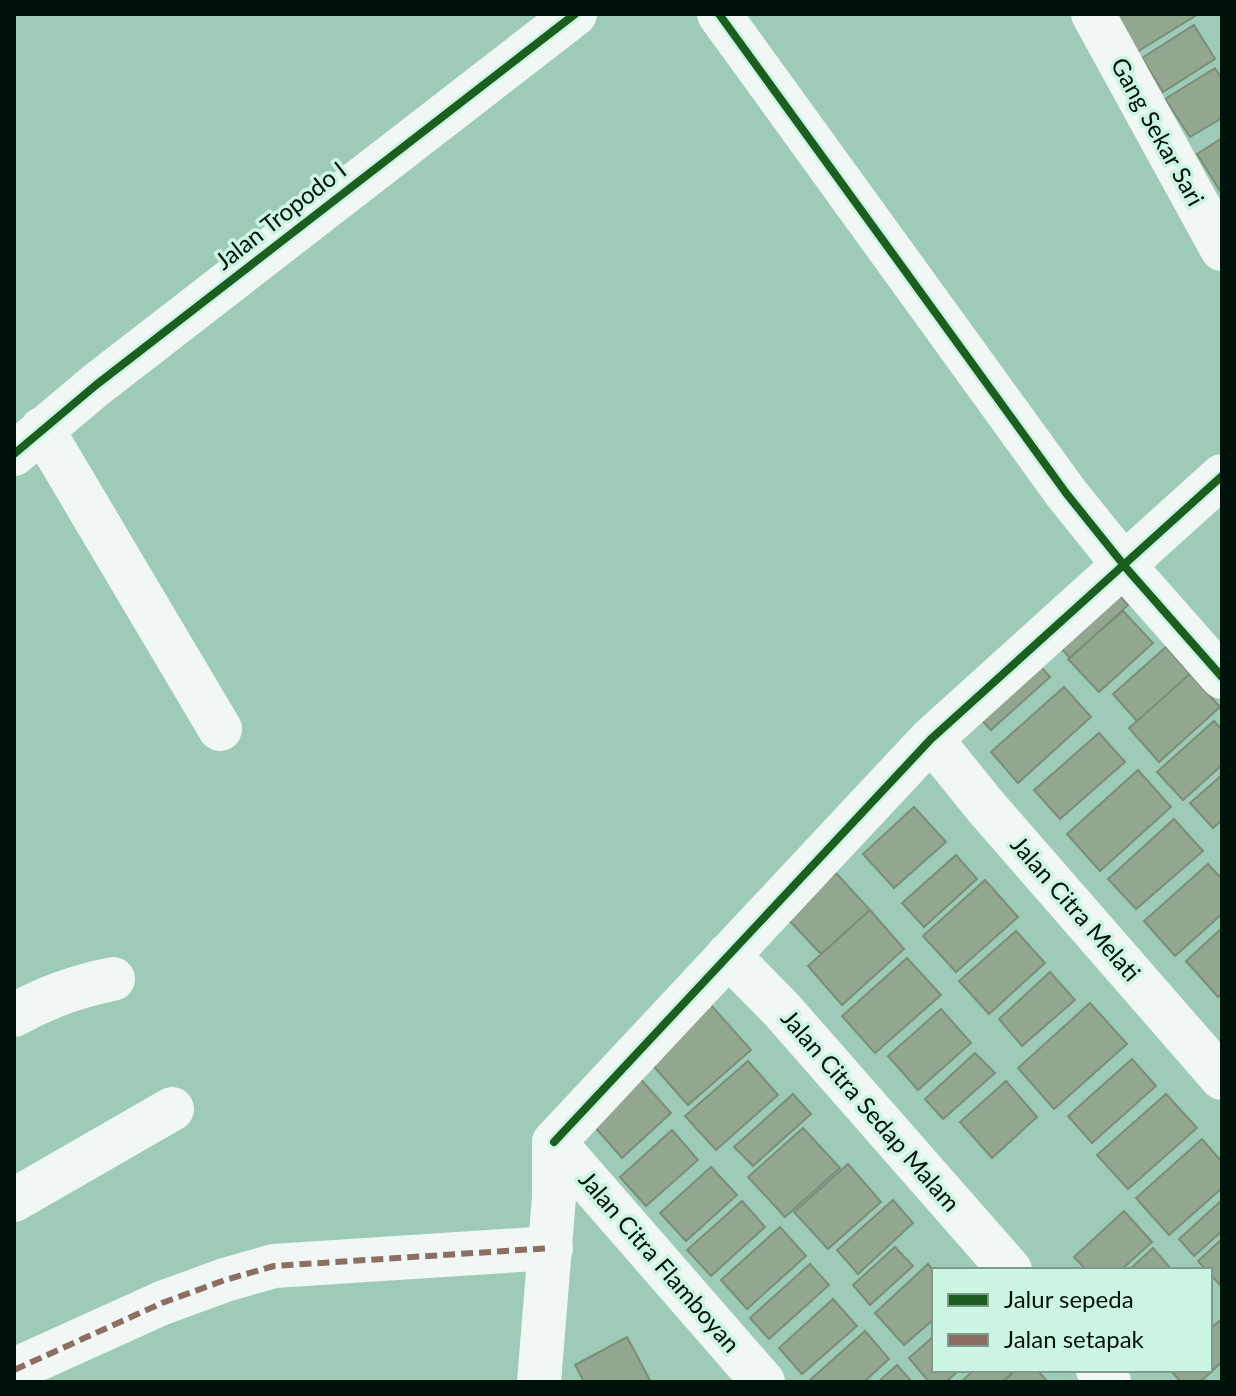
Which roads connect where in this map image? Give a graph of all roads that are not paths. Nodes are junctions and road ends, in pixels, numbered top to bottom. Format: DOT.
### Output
graph roads {
  1 [pos="575,14"];
  2 [pos="719,14"];
  3 [pos="1093,14"];
  4 [pos="1222,249"];
  5 [pos="28,441"];
  6 [pos="1222,476"];
  7 [pos="1123,565"];
  8 [pos="1222,677"];
  9 [pos="220,729"];
  10 [pos="931,739"];
  11 [pos="728,955"];
  12 [pos="113,979"];
  13 [pos="14,1015"];
  14 [pos="1222,1078"];
  15 [pos="172,1109"];
  16 [pos="554,1142"];
  17 [pos="14,1200"];
  18 [pos="551,1248"];
  19 [pos="1008,1268"];
  20 [pos="14,1370"];
  21 [pos="539,1382"];
  22 [pos="763,1382"];
  1 -- 5 [label="street, Jalan Tropodo I"];
  2 -- 7 [label="street"];
  3 -- 4 [label="street, Gang Sekar Sari"];
  5 -- 9 [label="street"];
  6 -- 7 [label="street"];
  7 -- 8 [label="street"];
  7 -- 10 [label="street"];
  10 -- 11 [label="street"];
  10 -- 14 [label="street, Jalan Citra Melati"];
  11 -- 16 [label="street"];
  11 -- 19 [label="street, Jalan Citra Sedap Malam"];
  12 -- 13 [label="street"];
  15 -- 17 [label="street"];
  16 -- 18 [label="street"];
  16 -- 22 [label="street, Jalan Citra Flamboyan"];
  18 -- 20 [label="street"];
  18 -- 21 [label="street"];
}
